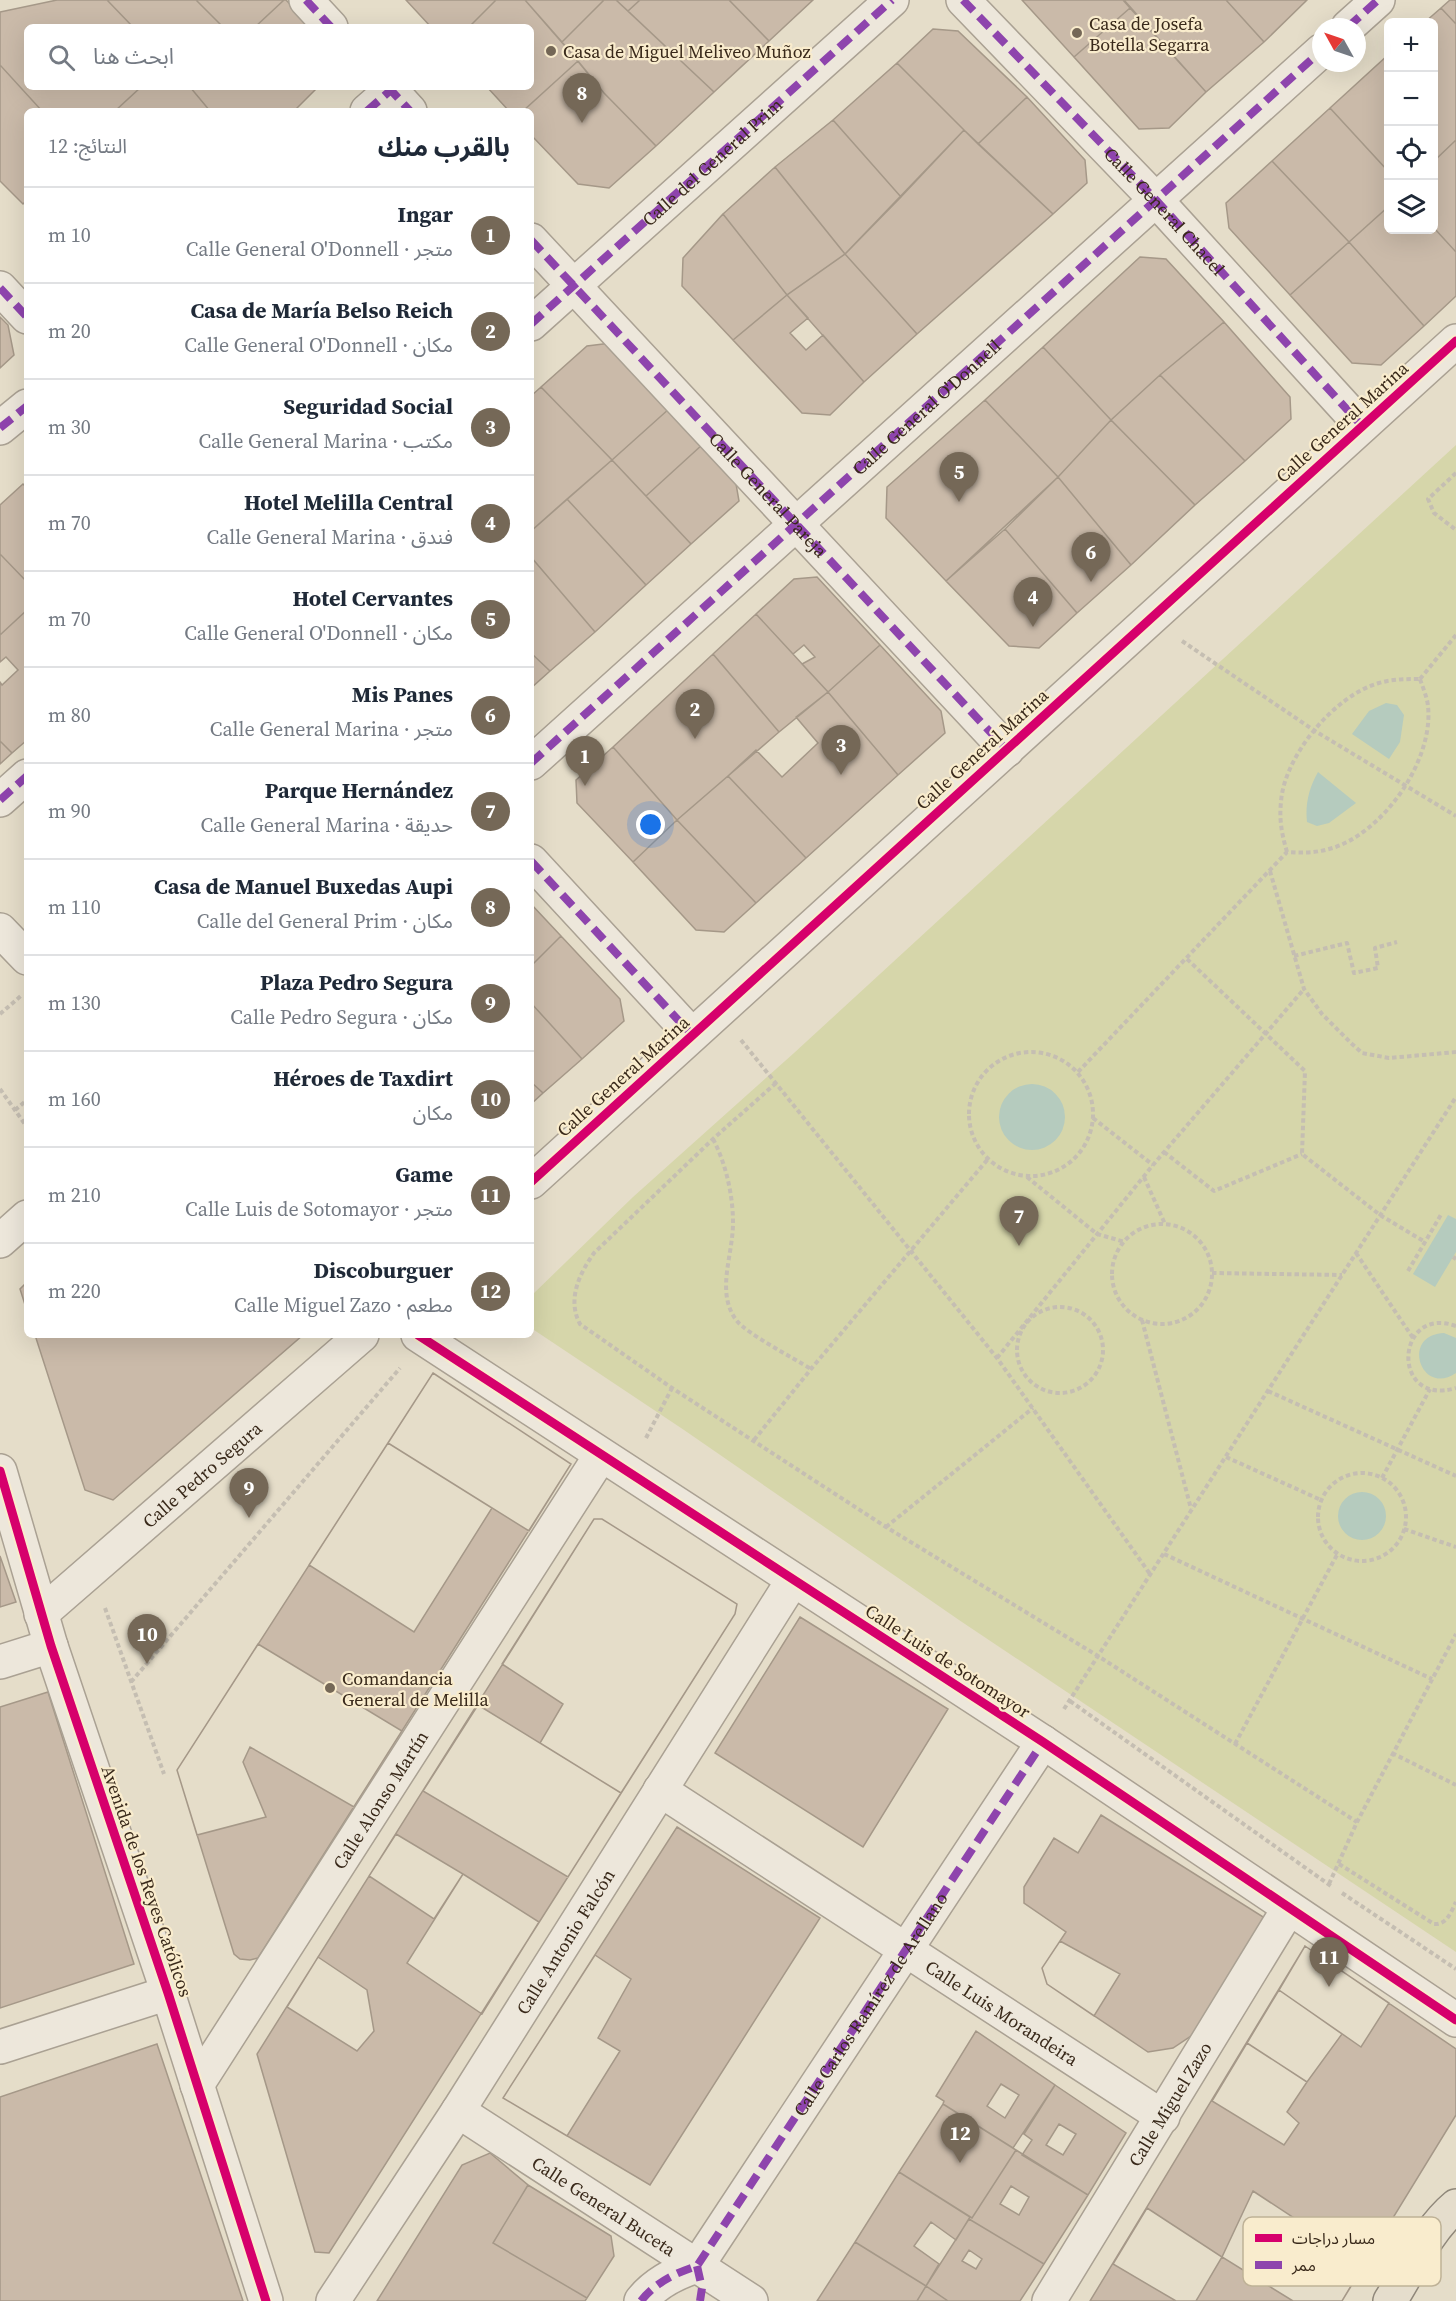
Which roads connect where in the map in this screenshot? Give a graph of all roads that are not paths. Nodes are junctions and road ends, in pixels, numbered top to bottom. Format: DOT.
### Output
graph roads {
  1 [pos="306,0"];
  2 [pos="892,0"];
  3 [pos="963,0"];
  4 [pos="1378,0"];
  5 [pos="1358,18"];
  6 [pos="328,24"];
  7 [pos="1312,59"];
  8 [pos="1156,200"];
  9 [pos="534,243"];
  10 [pos="573,286"];
  11 [pos="0,288"];
  12 [pos="24,314"];
  13 [pos="534,321"];
  14 [pos="1456,341"];
  15 [pos="24,408"];
  16 [pos="1362,426"];
  17 [pos="0,428"];
  18 [pos="797,524"];
  19 [pos="1007,750"];
  20 [pos="534,760"];
  21 [pos="24,779"];
  22 [pos="0,800"];
  23 [pos="534,864"];
  24 [pos="0,930"];
  25 [pos="24,955"];
  26 [pos="692,1035"];
  27 [pos="534,1179"];
  28 [pos="24,1220"];
  29 [pos="0,1241"];
  30 [pos="359,1338"];
  31 [pos="412,1348"];
  32 [pos="601,1455"];
  33 [pos="0,1471"];
  34 [pos="793,1580"];
  35 [pos="41,1614"];
  36 [pos="51,1646"];
  37 [pos="0,1662"];
  38 [pos="1043,1742"];
  39 [pos="660,1790"];
  40 [pos="1289,1908"];
  41 [pos="906,1950"];
  42 [pos="168,1993"];
  43 [pos="1456,2020"];
  44 [pos="0,2047"];
  45 [pos="197,2085"];
  46 [pos="458,2110"];
  47 [pos="1163,2117"];
  48 [pos="1456,2206"];
  49 [pos="1441,2220"];
  50 [pos="697,2266"];
  51 [pos="1399,2286"];
  52 [pos="266,2301"];
  53 [pos="333,2301"];
  54 [pos="641,2301"];
  55 [pos="700,2301"];
  56 [pos="751,2301"];
  57 [pos="1049,2301"];
  58 [pos="1390,2301"];
  1 -- 6 [label="street"];
  2 -- 10 [label="street, Calle del General Prim"];
  3 -- 8 [label="street, Calle General Chacel"];
  4 -- 5 [label="street"];
  7 -- 8 [label="street, Calle General O'Donnell"];
  8 -- 16 [label="street, Calle General Chacel"];
  8 -- 18 [label="street, Calle General O'Donnell"];
  9 -- 10 [label="street, Calle General Pareja"];
  10 -- 13 [label="street, Calle del General Prim"];
  10 -- 18 [label="street, Calle General Pareja"];
  11 -- 12 [label="street"];
  14 -- 16 [label="street, Calle General Marina"];
  15 -- 17 [label="street"];
  16 -- 19 [label="street, Calle General Marina"];
  18 -- 19 [label="street, Calle General Pareja"];
  18 -- 20 [label="street, Calle General O'Donnell"];
  19 -- 26 [label="street, Calle General Marina"];
  21 -- 22 [label="street"];
  23 -- 26 [label="street"];
  24 -- 25 [label="street"];
  26 -- 27 [label="street, Calle General Marina"];
  28 -- 29 [label="street"];
  30 -- 35 [label="street, Calle Pedro Segura"];
  31 -- 32 [label="street, Calle Luis de Sotomayor"];
  32 -- 34 [label="street, Calle Luis de Sotomayor"];
  32 -- 45 [label="street, Calle Alonso Martín"];
  33 -- 35 [label="street, Avenida de los Reyes Católicos"];
  34 -- 38 [label="street, Calle Luis de Sotomayor"];
  34 -- 39 [label="street, Calle Antonio Falcón"];
  35 -- 36 [label="street, Avenida de los Reyes Católicos"];
  36 -- 37 [label="street"];
  36 -- 42 [label="street, Avenida de los Reyes Católicos"];
  38 -- 40 [label="street, Calle Luis de Sotomayor"];
  38 -- 41 [label="street, Calle Carlos Ramírez de Arellano"];
  39 -- 41 [label="street, Calle Luis Morandeira"];
  39 -- 46 [label="street, Calle Antonio Falcón"];
  40 -- 43 [label="street, Calle Luis de Sotomayor"];
  40 -- 47 [label="street, Calle Miguel Zazo"];
  41 -- 47 [label="street, Calle Luis Morandeira"];
  41 -- 50 [label="street, Calle Carlos Ramírez de Arellano"];
  42 -- 44 [label="street"];
  42 -- 45 [label="street, Avenida de los Reyes Católicos"];
  45 -- 52 [label="street, Avenida de los Reyes Católicos"];
  46 -- 50 [label="street, Calle General Buceta"];
  46 -- 53 [label="street, Calle Antonio Falcón"];
  47 -- 57 [label="street, Calle Miguel Zazo"];
  48 -- 49 [label="main road"];
  50 -- 54 [label="street"];
  50 -- 55 [label="street"];
  50 -- 56 [label="street, Calle General Buceta"];
  51 -- 58 [label="main road"];
}
